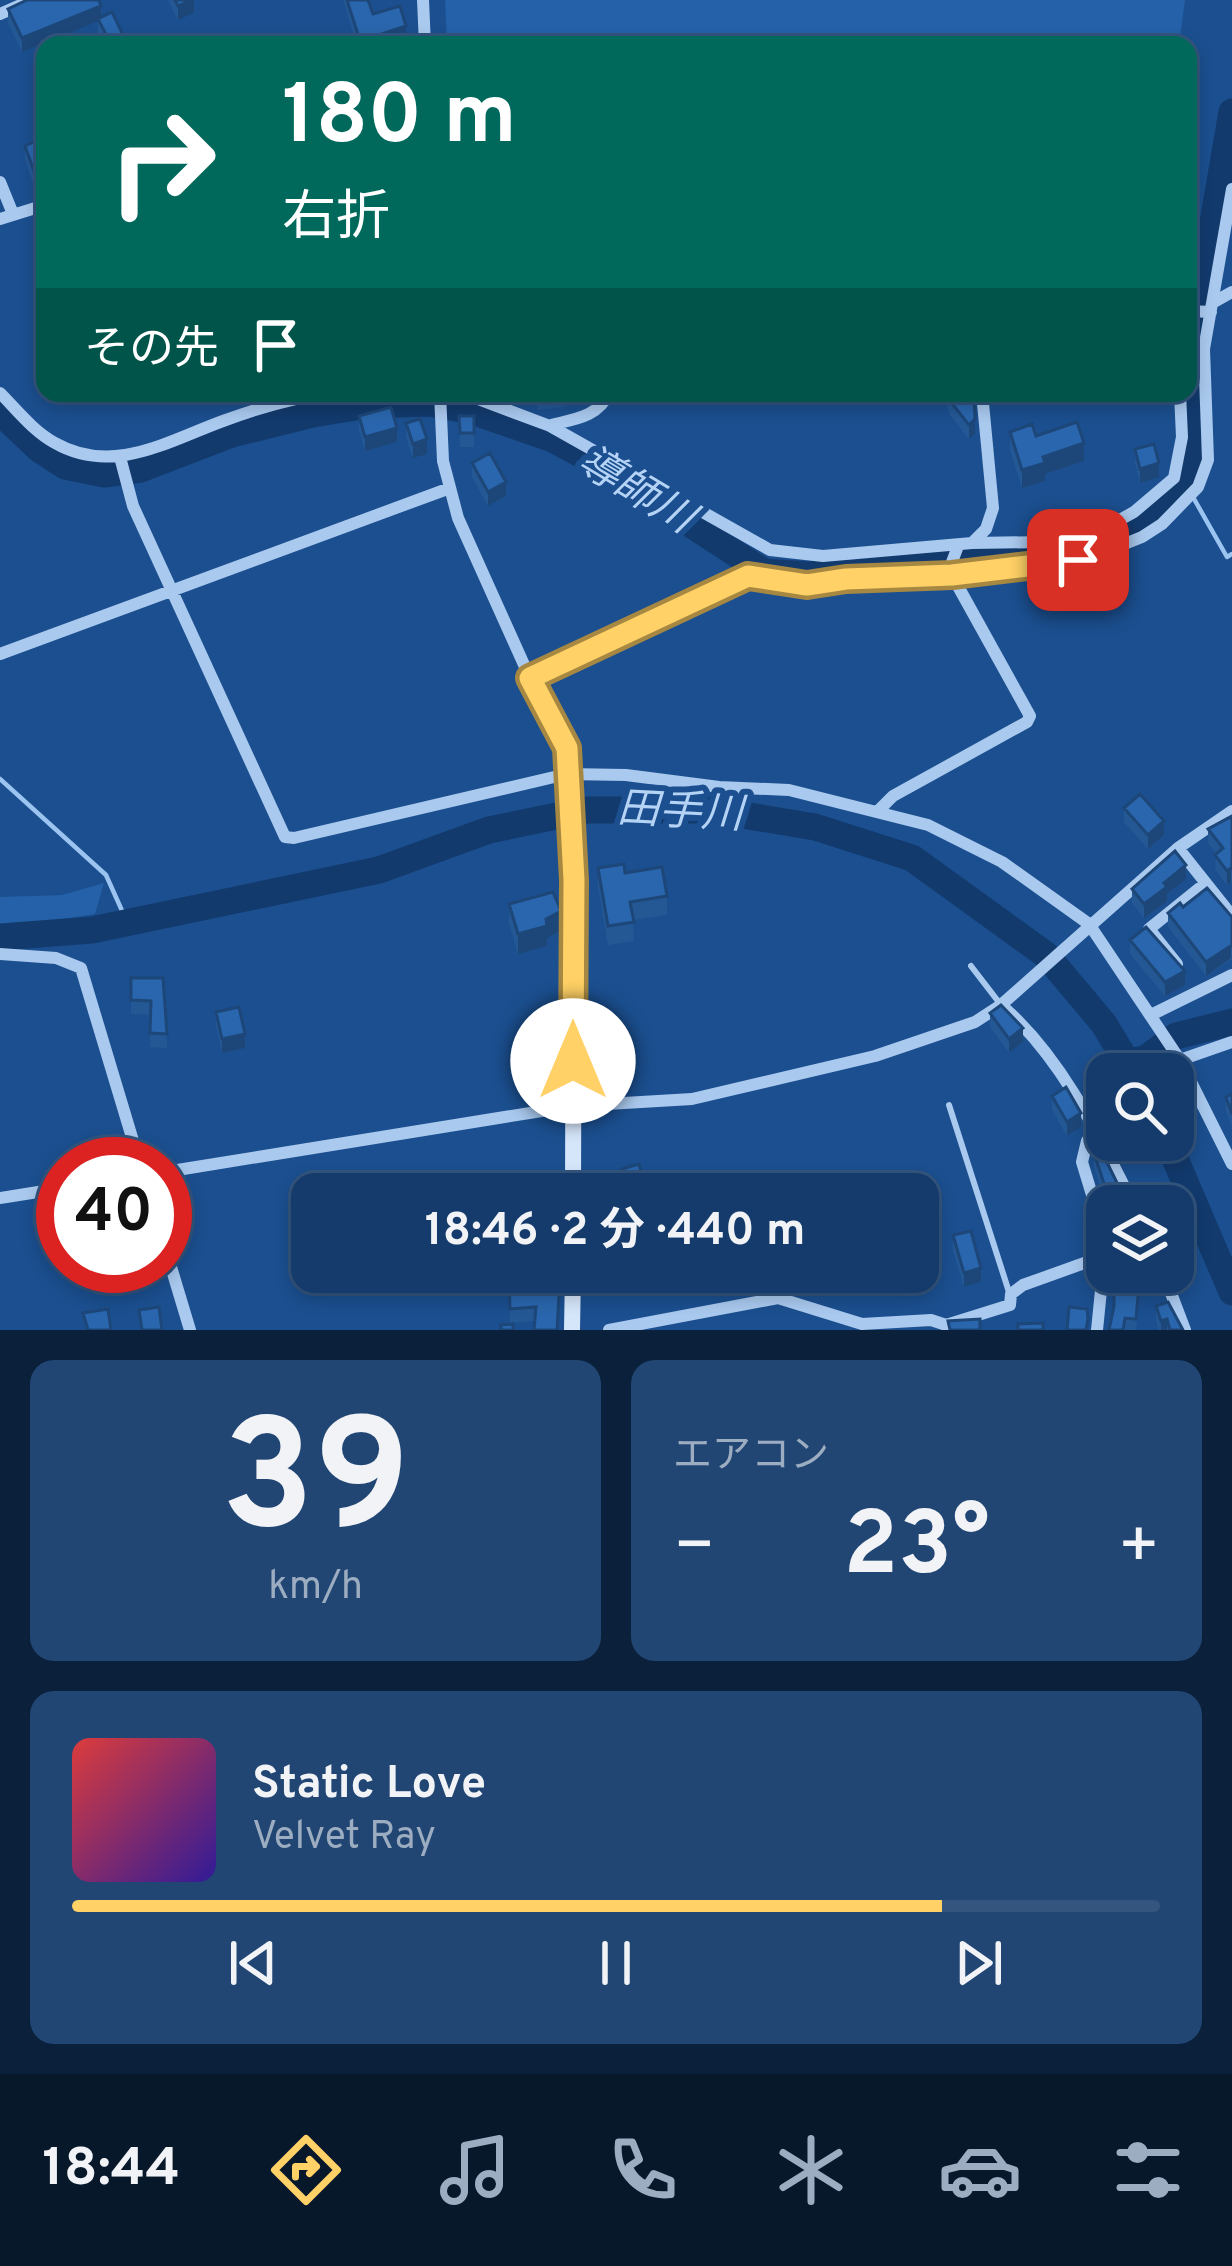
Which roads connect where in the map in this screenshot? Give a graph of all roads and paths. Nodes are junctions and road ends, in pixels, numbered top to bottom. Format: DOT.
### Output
graph roads {
  1 [pos="32,0"];
  2 [pos="423,0"];
  3 [pos="0,14"];
  4 [pos="425,36"];
  5 [pos="0,182"];
  6 [pos="1232,189"];
  7 [pos="36,208"];
  8 [pos="7,216"];
  9 [pos="1232,292"];
  10 [pos="1212,307"];
  11 [pos="1197,310"];
  12 [pos="0,393"];
  13 [pos="286,402"];
  14 [pos="440,402"];
  15 [pos="486,402"];
  16 [pos="605,402"];
  17 [pos="983,402"];
  18 [pos="1180,402"];
  19 [pos="550,426"];
  20 [pos="121,457"];
  21 [pos="450,488"];
  22 [pos="965,545"];
  23 [pos="951,572"];
  24 [pos="173,591"];
  25 [pos="0,654"];
  26 [pos="530,678"];
  27 [pos="567,774"];
  28 [pos="1232,811"];
  29 [pos="877,812"];
  30 [pos="1178,848"];
  31 [pos="574,880"];
  32 [pos="1206,883"];
  33 [pos="1232,916"];
  34 [pos="1085,927"];
  35 [pos="0,954"];
  36 [pos="971,966"];
  37 [pos="1182,970"];
  38 [pos="1232,975"];
  39 [pos="1003,1002"];
  40 [pos="1151,1015"];
  41 [pos="1232,1042"];
  42 [pos="1175,1053"];
  43 [pos="1194,1055"];
  44 [pos="1194,1088"];
  45 [pos="949,1105"];
  46 [pos="573,1106"];
  47 [pos="1086,1119"];
  48 [pos="132,1137"];
  49 [pos="1086,1145"];
  50 [pos="1232,1164"];
  51 [pos="192,1168"];
  52 [pos="573,1173"];
  53 [pos="1090,1185"];
  54 [pos="36,1192"];
  55 [pos="0,1198"];
  56 [pos="1086,1262"];
  57 [pos="179,1293"];
  58 [pos="572,1293"];
  59 [pos="1100,1293"];
  60 [pos="1171,1293"];
  61 [pos="1011,1294"];
  62 [pos="190,1330"];
  63 [pos="572,1330"];
  64 [pos="609,1330"];
  65 [pos="1097,1330"];
  66 [pos="1185,1330"];
  1 -- 3 [label="street"];
  2 -- 4 [label="street"];
  5 -- 8 [label="street"];
  6 -- 10 [label="street"];
  7 -- 8 [label="street"];
  9 -- 10 [label="street"];
  10 -- 11 [label="street"];
  10 -- 23 [label="street"];
  12 -- 20 [label="street"];
  13 -- 20 [label="street"];
  14 -- 21 [label="street"];
  15 -- 19 [label="street"];
  16 -- 19 [label="street"];
  17 -- 22 [label="street"];
  18 -- 22 [label="street"];
  19 -- 22 [label="street"];
  20 -- 24 [label="street"];
  21 -- 24 [label="street"];
  21 -- 26 [label="street"];
  22 -- 23 [label="street"];
  23 -- 26 [label="street"];
  23 -- 29 [label="street"];
  24 -- 25 [label="street"];
  24 -- 27 [label="street"];
  26 -- 27 [label="street"];
  27 -- 29 [label="street"];
  27 -- 31 [label="street"];
  28 -- 30 [label="street"];
  29 -- 34 [label="street"];
  30 -- 32 [label="street"];
  30 -- 34 [label="street"];
  31 -- 46 [label="street"];
  32 -- 33 [label="street"];
  32 -- 37 [label="street"];
  34 -- 39 [label="street"];
  34 -- 40 [label="street"];
  35 -- 48 [label="street"];
  36 -- 39 [label="lane"];
  38 -- 40 [label="street"];
  39 -- 46 [label="street"];
  39 -- 47 [label="street"];
  40 -- 42 [label="street"];
  41 -- 43 [label="street"];
  44 -- 50 [label="street"];
  45 -- 61 [label="lane"];
  46 -- 51 [label="street"];
  46 -- 52 [label="street"];
  49 -- 53 [label="street"];
  54 -- 55 [label="street"];
  56 -- 61 [label="street"];
  57 -- 62 [label="street"];
  58 -- 63 [label="street"];
  59 -- 65 [label="street"];
  60 -- 66 [label="street"];
  61 -- 64 [label="street"];
}
